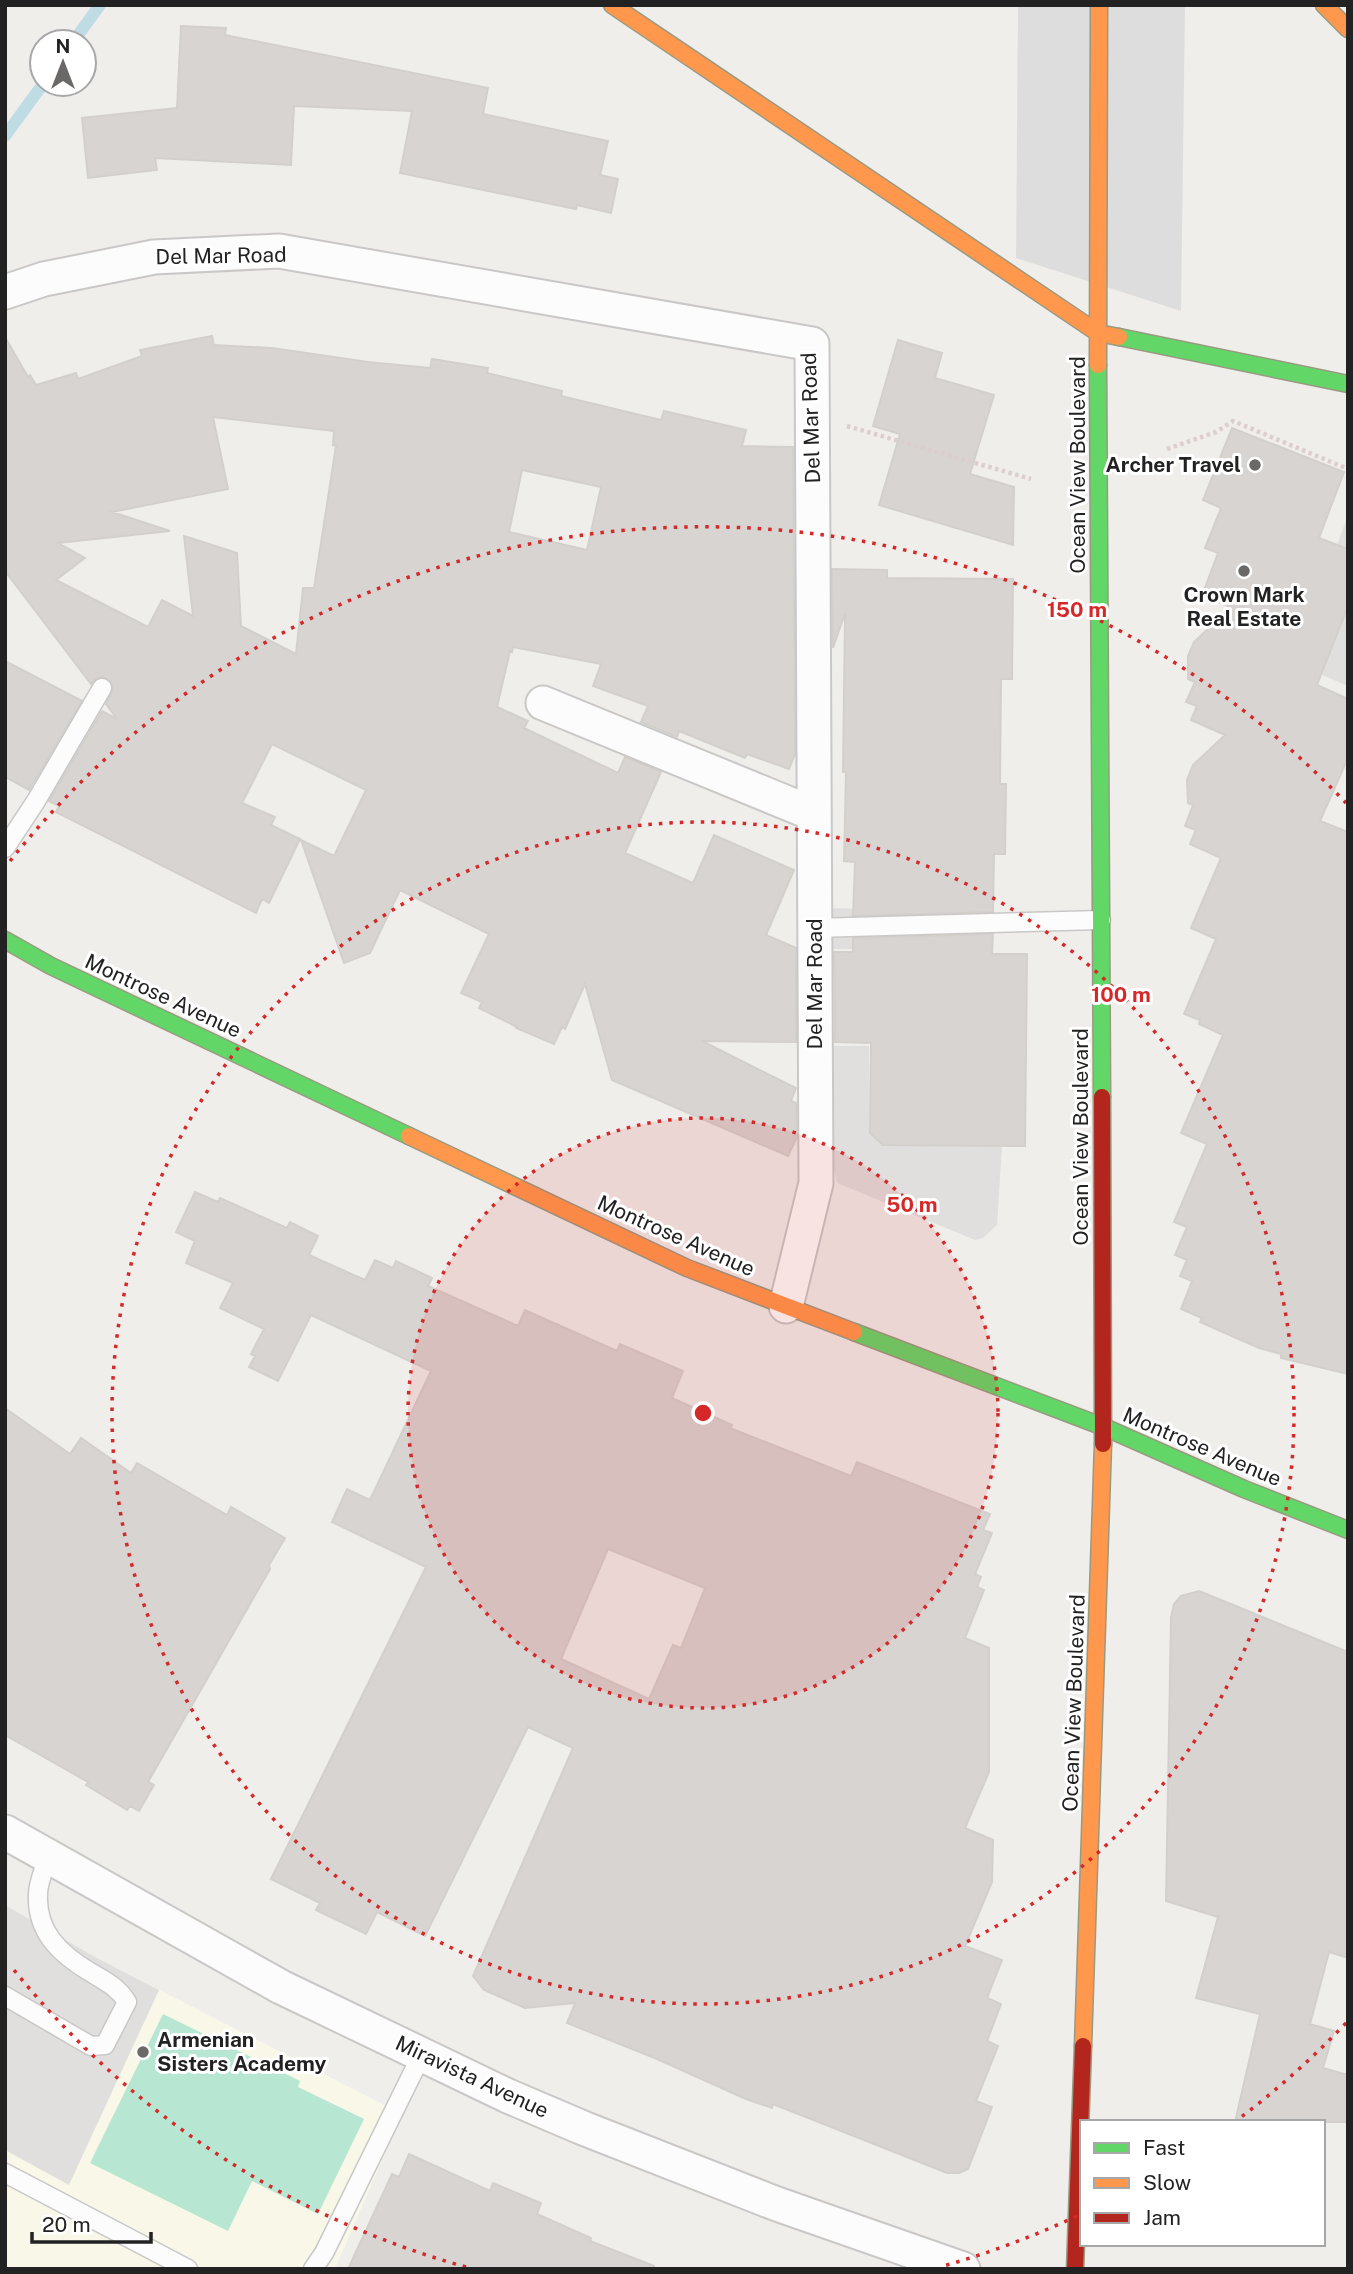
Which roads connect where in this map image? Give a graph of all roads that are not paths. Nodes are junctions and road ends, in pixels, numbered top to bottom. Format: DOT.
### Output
graph roads {
  1 [pos="612,5"];
  2 [pos="1099,5"];
  3 [pos="1324,5"];
  4 [pos="1330,5"];
  5 [pos="1348,15"];
  6 [pos="1348,29"];
  7 [pos="5,292"];
  8 [pos="1098,333"];
  9 [pos="1348,384"];
  10 [pos="102,688"];
  11 [pos="543,703"];
  12 [pos="814,814"];
  13 [pos="5,848"];
  14 [pos="1101,920"];
  15 [pos="814,928"];
  16 [pos="5,940"];
  17 [pos="786,1306"];
  18 [pos="1104,1427"];
  19 [pos="1348,1530"];
  20 [pos="5,1832"];
  21 [pos="48,1856"];
  22 [pos="5,1996"];
  23 [pos="422,2054"];
  24 [pos="1080,2120"];
  25 [pos="1080,2124"];
  26 [pos="5,2173"];
  27 [pos="188,2269"];
  28 [pos="313,2269"];
  29 [pos="963,2269"];
  30 [pos="1075,2269"];
  1 -- 8 [label="main road"];
  2 -- 8 [label="main road, Ocean View Boulevard"];
  3 -- 6 [label="main road"];
  4 -- 5 [label="main road"];
  7 -- 12 [label="street, Del Mar Road"];
  8 -- 9 [label="main road"];
  8 -- 14 [label="main road, Ocean View Boulevard"];
  10 -- 13 [label="lane"];
  11 -- 12 [label="street"];
  12 -- 15 [label="street, Del Mar Road"];
  14 -- 15 [label="lane"];
  14 -- 18 [label="main road, Ocean View Boulevard"];
  15 -- 17 [label="street, Del Mar Road"];
  16 -- 17 [label="main road, Montrose Avenue"];
  17 -- 18 [label="main road, Montrose Avenue"];
  18 -- 19 [label="main road, Montrose Avenue"];
  18 -- 24 [label="main road, Ocean View Boulevard"];
  20 -- 21 [label="street, Miravista Avenue"];
  21 -- 22 [label="lane"];
  21 -- 23 [label="street, Miravista Avenue"];
  23 -- 28 [label="lane"];
  23 -- 29 [label="street, Miravista Avenue"];
  25 -- 30 [label="main road, Ocean View Boulevard"];
  26 -- 27 [label="lane"];
}
